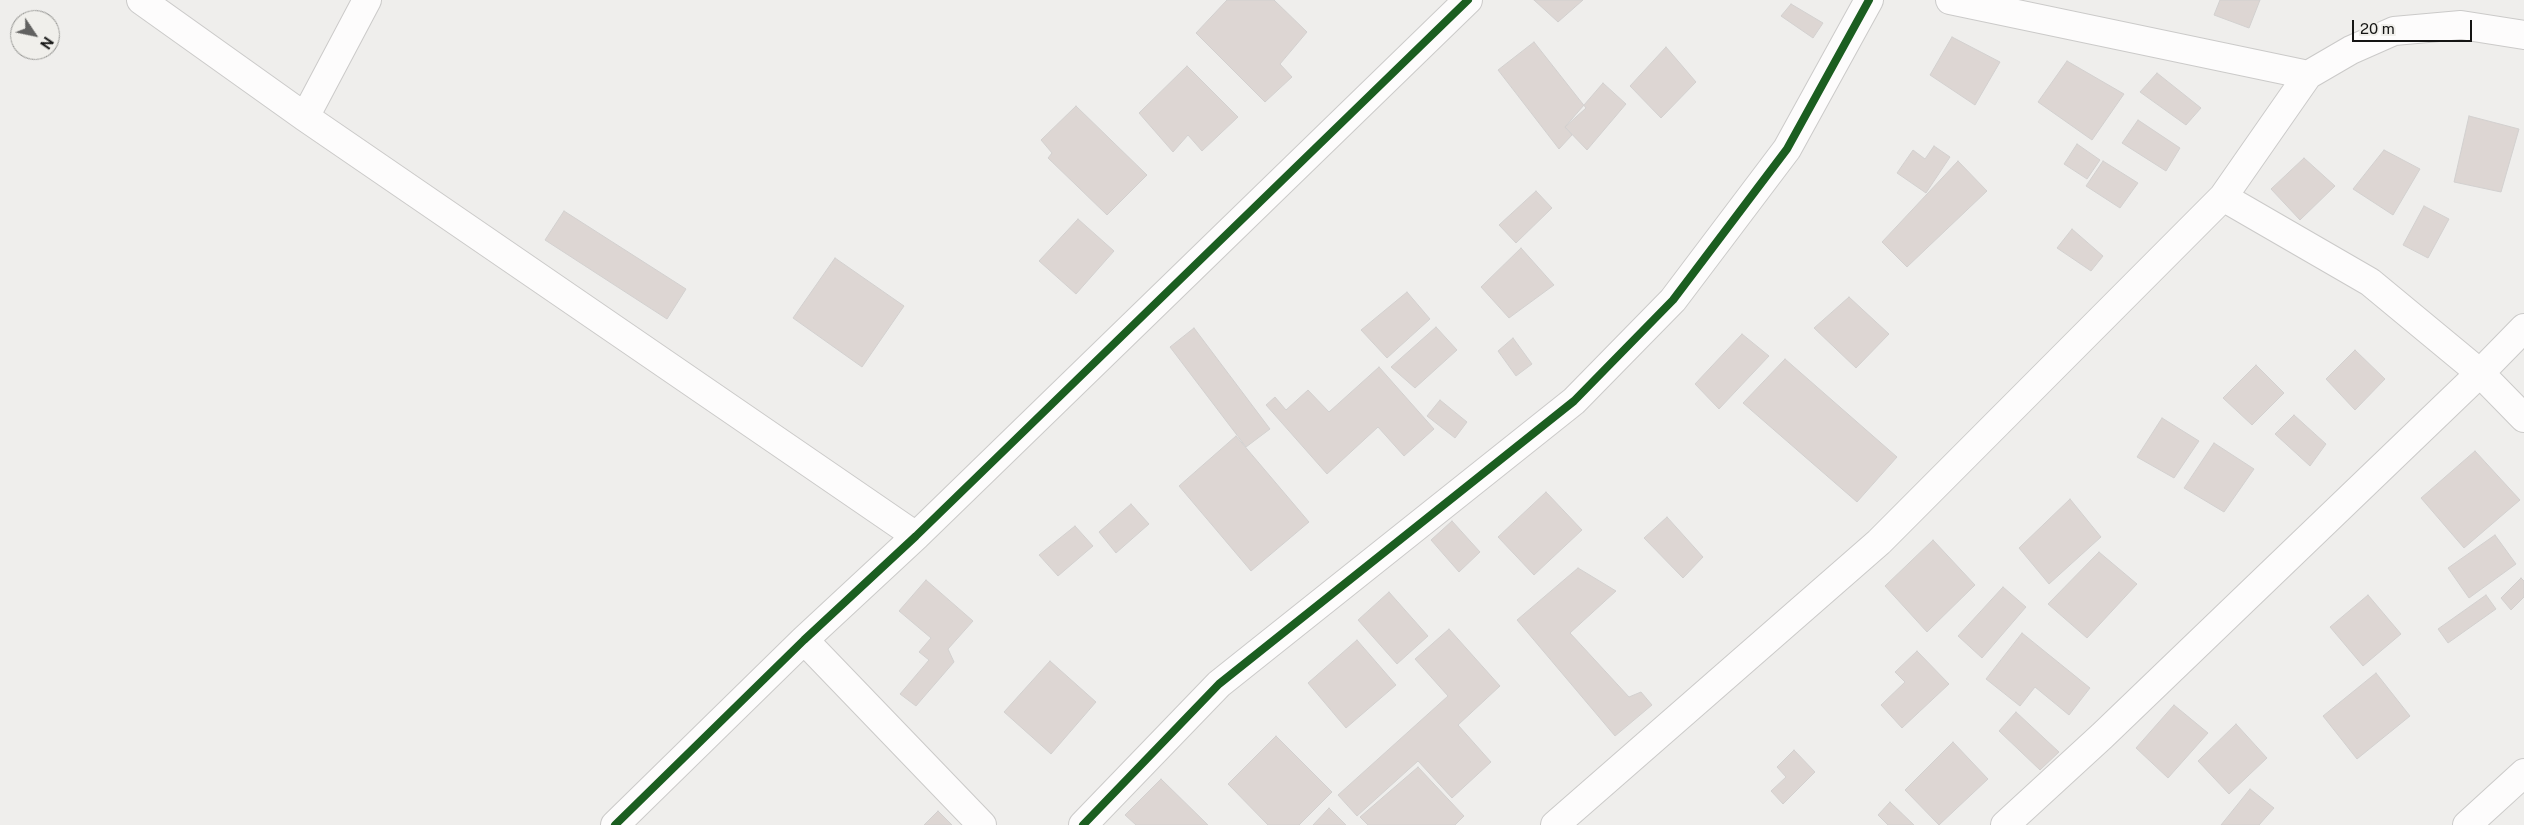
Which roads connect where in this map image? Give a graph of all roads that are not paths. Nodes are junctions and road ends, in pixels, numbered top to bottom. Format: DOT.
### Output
graph roads {
  1 [pos="141,0"];
  2 [pos="367,0"];
  3 [pos="1468,0"];
  4 [pos="1869,0"];
  5 [pos="1950,0"];
  6 [pos="2524,35"];
  7 [pos="2308,75"];
  8 [pos="305,116"];
  9 [pos="2223,198"];
  10 [pos="2524,328"];
  11 [pos="2480,372"];
  12 [pos="2524,418"];
  13 [pos="916,536"];
  14 [pos="804,640"];
  15 [pos="2524,773"];
  16 [pos="615,825"];
  17 [pos="982,825"];
  18 [pos="1083,825"];
  19 [pos="1556,825"];
  20 [pos="2005,825"];
  21 [pos="2467,825"];
  1 -- 8 [label="street"];
  2 -- 8 [label="street"];
  3 -- 13 [label="street"];
  4 -- 18 [label="street"];
  5 -- 7 [label="street"];
  6 -- 7 [label="street"];
  7 -- 9 [label="street"];
  8 -- 13 [label="street"];
  9 -- 11 [label="street"];
  9 -- 19 [label="street"];
  10 -- 11 [label="street"];
  11 -- 12 [label="street"];
  11 -- 20 [label="street"];
  13 -- 14 [label="street"];
  14 -- 16 [label="street"];
  14 -- 17 [label="street"];
  15 -- 21 [label="street"];
}
